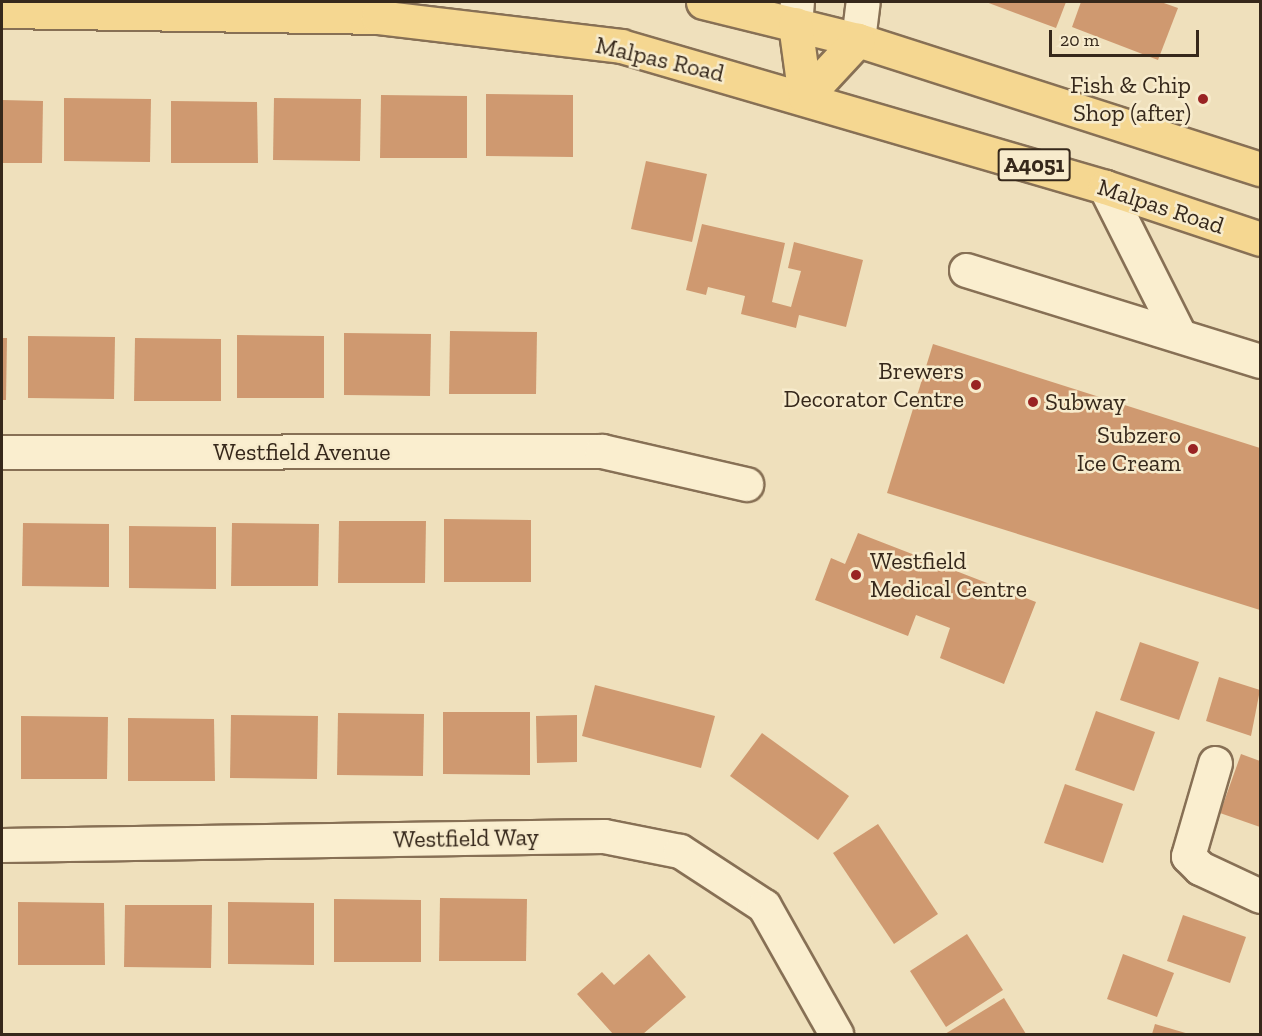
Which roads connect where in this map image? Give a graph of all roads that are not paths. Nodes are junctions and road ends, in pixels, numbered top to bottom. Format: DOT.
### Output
graph roads {
  1 [pos="703,2"];
  2 [pos="863,2"];
  3 [pos="2,11"];
  4 [pos="796,13"];
  5 [pos="858,40"];
  6 [pos="806,97"];
  7 [pos="1260,169"];
  8 [pos="1105,187"];
  9 [pos="1260,239"];
  10 [pos="966,270"];
  11 [pos="1179,334"];
  12 [pos="1260,361"];
  13 [pos="2,452"];
  14 [pos="746,484"];
  15 [pos="1215,763"];
  16 [pos="2,845"];
  17 [pos="1260,896"];
  18 [pos="836,1035"];
  1 -- 4 [label="main road, A4051"];
  2 -- 5 [label="street"];
  3 -- 6 [label="main road, Malpas Road / A4051"];
  4 -- 5 [label="main road, A4051"];
  4 -- 6 [label="main road"];
  5 -- 6 [label="main road"];
  5 -- 7 [label="main road, A4051"];
  6 -- 8 [label="main road, Malpas Road / A4051"];
  8 -- 9 [label="main road, Malpas Road / A4051"];
  8 -- 11 [label="street"];
  10 -- 11 [label="street"];
  11 -- 12 [label="street"];
  13 -- 14 [label="street, Westfield Avenue"];
  15 -- 17 [label="street"];
  16 -- 18 [label="street, Westfield Way"];
}
